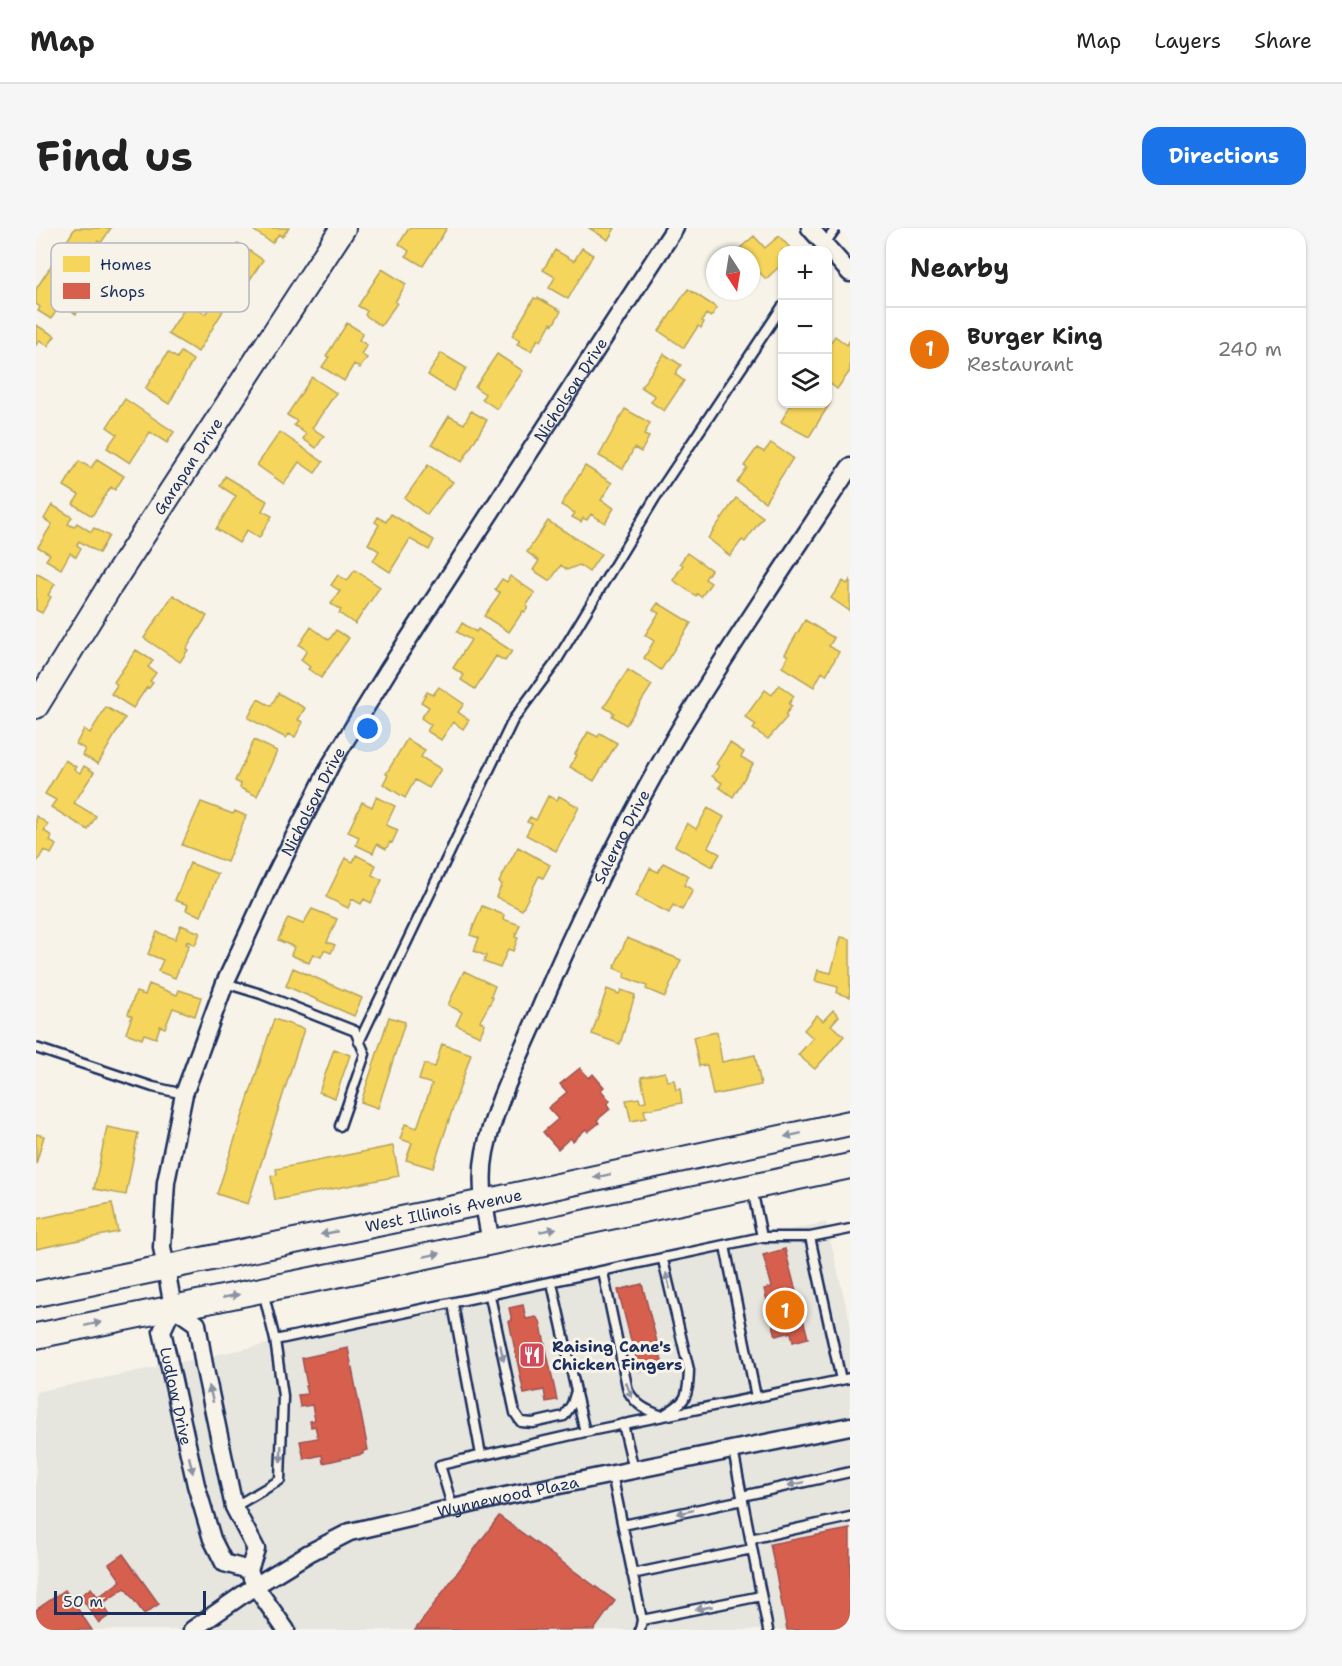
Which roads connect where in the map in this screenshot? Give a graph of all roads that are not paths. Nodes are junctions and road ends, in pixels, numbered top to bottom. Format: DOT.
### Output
graph roads {
  1 [pos="343,228"];
  2 [pos="675,228"];
  3 [pos="810,228"];
  4 [pos="836,228"];
  5 [pos="821,246"];
  6 [pos="823,246"];
  7 [pos="832,256"];
  8 [pos="850,273"];
  9 [pos="778,314"];
  10 [pos="850,467"];
  11 [pos="36,706"];
  12 [pos="225,983"];
  13 [pos="359,1041"];
  14 [pos="36,1048"];
  15 [pos="184,1094"];
  16 [pos="850,1123"];
  17 [pos="340,1126"];
  18 [pos="850,1166"];
  19 [pos="752,1186"];
  20 [pos="483,1202"];
  21 [pos="850,1229"];
  22 [pos="762,1237"];
  23 [pos="810,1237"];
  24 [pos="491,1242"];
  25 [pos="725,1246"];
  26 [pos="663,1260"];
  27 [pos="165,1267"];
  28 [pos="603,1272"];
  29 [pos="552,1283"];
  30 [pos="263,1290"];
  31 [pos="36,1294"];
  32 [pos="490,1296"];
  33 [pos="453,1304"];
  34 [pos="173,1307"];
  35 [pos="36,1336"];
  36 [pos="275,1340"];
  37 [pos="845,1379"];
  38 [pos="576,1391"];
  39 [pos="756,1397"];
  40 [pos="662,1416"];
  41 [pos="623,1424"];
  42 [pos="850,1426"];
  43 [pos="585,1432"];
  44 [pos="733,1450"];
  45 [pos="481,1455"];
  46 [pos="634,1470"];
  47 [pos="850,1472"];
  48 [pos="612,1474"];
  49 [pos="742,1498"];
  50 [pos="234,1507"];
  51 [pos="453,1509"];
  52 [pos="850,1517"];
  53 [pos="623,1525"];
  54 [pos="751,1544"];
  55 [pos="249,1570"];
  56 [pos="632,1574"];
  57 [pos="255,1586"];
  58 [pos="761,1596"];
  59 [pos="642,1620"];
  60 [pos="192,1630"];
  61 [pos="286,1630"];
  62 [pos="640,1630"];
  63 [pos="768,1630"];
  1 -- 11 [label="main road, Garapan Drive"];
  2 -- 12 [label="street, Nicholson Drive"];
  3 -- 5 [label="street"];
  4 -- 6 [label="lane"];
  7 -- 8 [label="street"];
  9 -- 13 [label="lane"];
  10 -- 20 [label="street, Salerno Drive"];
  12 -- 13 [label="lane"];
  12 -- 15 [label="street, Nicholson Drive"];
  13 -- 17 [label="lane"];
  14 -- 15 [label="lane"];
  15 -- 27 [label="street, Nicholson Drive"];
  16 -- 20 [label="main road, West Illinois Avenue, one-way"];
  18 -- 19 [label="main road"];
  19 -- 22 [label="lane"];
  24 -- 19 [label="main road, one-way"];
  20 -- 24 [label="street, Salerno Drive"];
  20 -- 27 [label="main road, West Illinois Avenue, one-way"];
  21 -- 23 [label="lane"];
  22 -- 23 [label="lane"];
  22 -- 25 [label="lane"];
  23 -- 37 [label="lane"];
  30 -- 24 [label="main road, one-way"];
  25 -- 26 [label="lane"];
  25 -- 39 [label="lane"];
  26 -- 28 [label="lane"];
  40 -- 26 [label="lane, one-way"];
  27 -- 31 [label="main road, West Illinois Avenue"];
  27 -- 34 [label="street, Nicholson Drive"];
  28 -- 29 [label="lane"];
  28 -- 40 [label="lane, one-way"];
  29 -- 32 [label="lane"];
  29 -- 38 [label="lane"];
  34 -- 30 [label="main road, one-way"];
  30 -- 36 [label="lane"];
  32 -- 33 [label="lane"];
  32 -- 38 [label="lane, one-way"];
  33 -- 36 [label="lane"];
  33 -- 45 [label="lane"];
  35 -- 34 [label="main road, one-way"];
  50 -- 34 [label="street, Ludlow Drive, one-way"];
  34 -- 55 [label="street, Ludlow Drive, one-way"];
  36 -- 50 [label="lane, one-way"];
  37 -- 39 [label="lane"];
  38 -- 43 [label="lane"];
  39 -- 40 [label="lane"];
  40 -- 41 [label="lane"];
  41 -- 43 [label="lane"];
  41 -- 46 [label="lane"];
  42 -- 44 [label="street, Wynnewood Plaza"];
  43 -- 45 [label="lane"];
  44 -- 46 [label="street, Wynnewood Plaza"];
  44 -- 49 [label="lane"];
  45 -- 51 [label="lane"];
  46 -- 48 [label="street, Wynnewood Plaza"];
  47 -- 49 [label="lane, one-way"];
  48 -- 51 [label="street, Wynnewood Plaza"];
  48 -- 53 [label="lane"];
  49 -- 53 [label="lane, one-way"];
  49 -- 54 [label="lane"];
  50 -- 55 [label="street, Ludlow Drive"];
  51 -- 57 [label="street, Wynnewood Plaza"];
  52 -- 54 [label="lane"];
  53 -- 56 [label="lane"];
  54 -- 56 [label="lane"];
  54 -- 58 [label="lane"];
  55 -- 57 [label="street, Ludlow Drive"];
  56 -- 59 [label="lane"];
  57 -- 60 [label="street, Wynnewood Plaza"];
  57 -- 61 [label="street, Ludlow Drive"];
  58 -- 59 [label="lane, one-way"];
  58 -- 63 [label="lane"];
  59 -- 62 [label="lane"];
}
